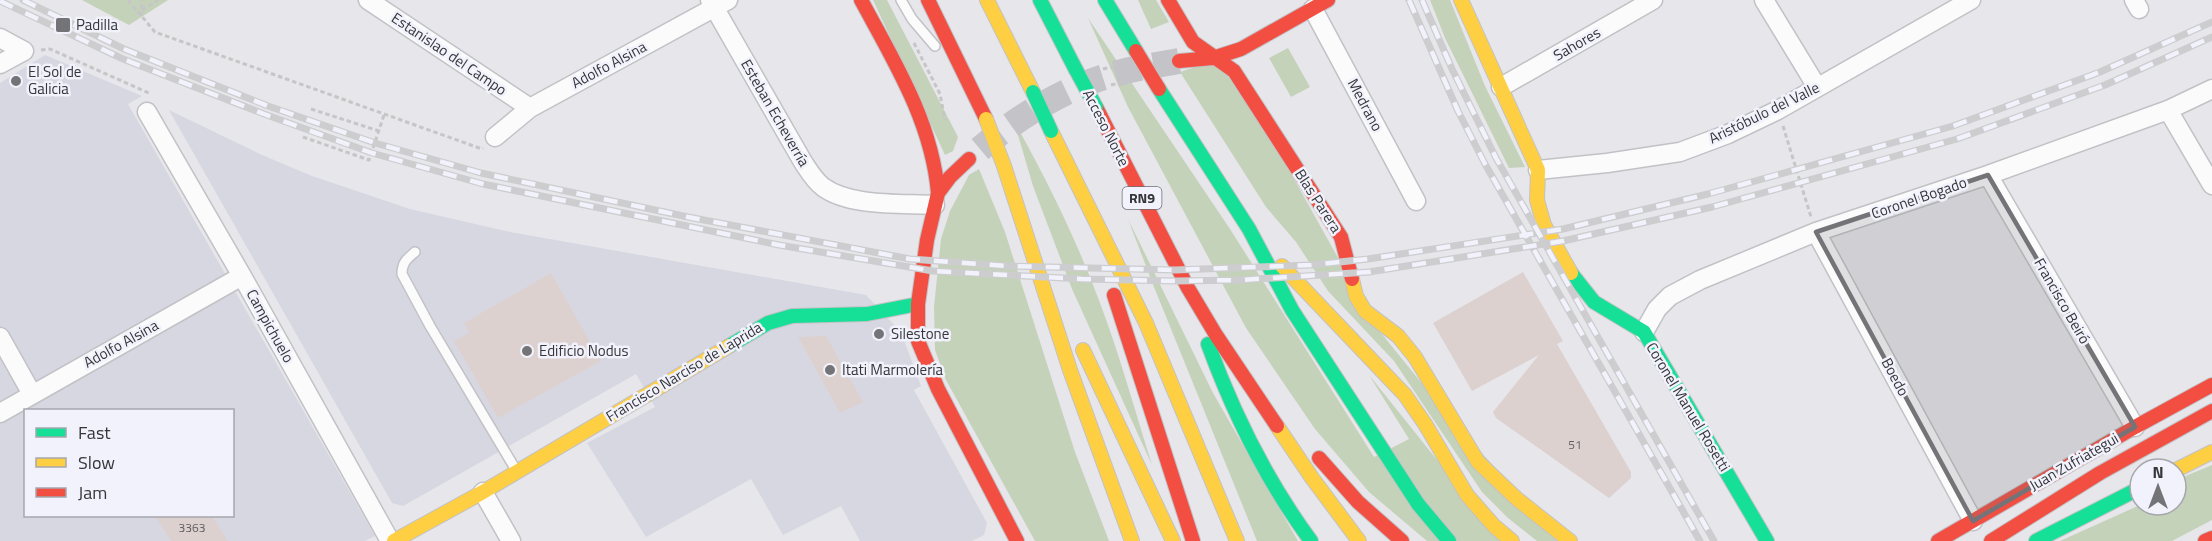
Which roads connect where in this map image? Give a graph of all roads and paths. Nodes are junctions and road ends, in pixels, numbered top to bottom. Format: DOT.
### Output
graph roads {
  1 [pos="128,0"];
  2 [pos="142,0"];
  3 [pos="158,0"];
  4 [pos="368,0"];
  5 [pos="861,0"];
  6 [pos="901,0"];
  7 [pos="928,0"];
  8 [pos="987,0"];
  9 [pos="1040,0"];
  10 [pos="1105,0"];
  11 [pos="1114,0"];
  12 [pos="1168,0"];
  13 [pos="1461,0"];
  14 [pos="1653,0"];
  15 [pos="1764,0"];
  16 [pos="1971,0"];
  17 [pos="718,2"];
  18 [pos="1320,4"];
  19 [pos="142,10"];
  20 [pos="141,17"];
  21 [pos="1127,35"];
  22 [pos="0,38"];
  23 [pos="24,51"];
  24 [pos="1213,58"];
  25 [pos="1179,62"];
  26 [pos="0,64"];
  27 [pos="970,86"];
  28 [pos="1502,87"];
  29 [pos="1818,87"];
  30 [pos="2212,89"];
  31 [pos="530,108"];
  32 [pos="311,109"];
  33 [pos="1778,110"];
  34 [pos="2168,110"];
  35 [pos="147,111"];
  36 [pos="385,115"];
  37 [pos="379,131"];
  38 [pos="303,136"];
  39 [pos="495,137"];
  40 [pos="969,159"];
  41 [pos="1538,170"];
  42 [pos="1988,175"];
  43 [pos="2212,185"];
  44 [pos="936,199"];
  45 [pos="1416,201"];
  46 [pos="1084,202"];
  47 [pos="1249,229"];
  48 [pos="1816,232"];
  49 [pos="416,252"];
  50 [pos="1041,275"];
  51 [pos="242,276"];
  52 [pos="1188,288"];
  53 [pos="918,304"];
  54 [pos="1644,332"];
  55 [pos="1216,335"];
  56 [pos="0,337"];
  57 [pos="2212,386"];
  58 [pos="32,394"];
  59 [pos="2212,411"];
  60 [pos="0,413"];
  61 [pos="1289,419"];
  62 [pos="2135,427"];
  63 [pos="1310,446"];
  64 [pos="2212,452"];
  65 [pos="2188,464"];
  66 [pos="517,472"];
  67 [pos="483,492"];
  68 [pos="2128,494"];
  69 [pos="1973,521"];
  70 [pos="2212,538"];
  71 [pos="1131,539"];
  72 [pos="392,541"];
  73 [pos="511,541"];
  74 [pos="1016,541"];
  75 [pos="1173,541"];
  76 [pos="1193,541"];
  77 [pos="1237,541"];
  78 [pos="1311,541"];
  79 [pos="1359,541"];
  80 [pos="1402,541"];
  81 [pos="1449,541"];
  82 [pos="1512,541"];
  83 [pos="1570,541"];
  84 [pos="1767,541"];
  85 [pos="1938,541"];
  86 [pos="1991,541"];
  87 [pos="2037,541"];
  88 [pos="2205,541"];
  1 -- 20 [label="path"];
  2 -- 19 [label="path"];
  3 -- 19 [label="path"];
  4 -- 31 [label="street, Estanislao del Campo"];
  5 -- 44 [label="main road"];
  6 -- 27 [label="lane"];
  7 -- 27 [label="main road"];
  8 -- 46 [label="main road, bridge"];
  9 -- 52 [label="main road, Acceso Norte / RN9, bridge"];
  10 -- 21 [label="main road"];
  11 -- 21 [label="main road"];
  12 -- 24 [label="main road, Blas Parera"];
  13 -- 28 [label="main road, Coronel Manuel Rosetti"];
  14 -- 28 [label="street, Sahores"];
  15 -- 29 [label="street"];
  16 -- 29 [label="street, Aristóbulo del Valle"];
  17 -- 31 [label="street, Adolfo Alsina"];
  17 -- 44 [label="street, Esteban Echeverría"];
  18 -- 24 [label="main road"];
  18 -- 45 [label="street, Medrano"];
  19 -- 20 [label="path"];
  20 -- 36 [label="path"];
  21 -- 47 [label="main road, bridge"];
  22 -- 23 [label="street"];
  23 -- 26 [label="street"];
  23 -- 35 [label="path"];
  24 -- 25 [label="main road"];
  24 -- 83 [label="main road, Blas Parera"];
  27 -- 50 [label="main road, bridge"];
  28 -- 41 [label="main road, Coronel Manuel Rosetti"];
  29 -- 33 [label="street, Aristóbulo del Valle"];
  30 -- 34 [label="street, Coronel Bogado"];
  31 -- 39 [label="street, Adolfo Alsina"];
  32 -- 37 [label="path"];
  33 -- 41 [label="street, Aristóbulo del Valle"];
  33 -- 48 [label="path"];
  34 -- 42 [label="street, Coronel Bogado"];
  34 -- 43 [label="street"];
  35 -- 51 [label="street, Campichuelo"];
  36 -- 37 [label="path"];
  36 -- 39 [label="path"];
  37 -- 38 [label="path"];
  40 -- 44 [label="main road"];
  41 -- 54 [label="main road, Coronel Manuel Rosetti"];
  42 -- 48 [label="street, Coronel Bogado"];
  42 -- 62 [label="street, Francisco Beiró"];
  44 -- 53 [label="main road"];
  46 -- 76 [label="main road"];
  46 -- 77 [label="main road"];
  47 -- 81 [label="main road"];
  47 -- 82 [label="main road"];
  48 -- 54 [label="street, Coronel Bogado"];
  48 -- 69 [label="street, Boedo"];
  49 -- 66 [label="lane"];
  50 -- 71 [label="main road"];
  50 -- 75 [label="main road"];
  51 -- 58 [label="street, Adolfo Alsina"];
  51 -- 72 [label="street, Campichuelo"];
  52 -- 55 [label="main road"];
  52 -- 78 [label="main road"];
  53 -- 66 [label="main road, Francisco Narciso de Laprida"];
  53 -- 74 [label="main road"];
  54 -- 84 [label="main road, Coronel Manuel Rosetti"];
  55 -- 61 [label="main road"];
  55 -- 79 [label="main road"];
  56 -- 58 [label="street"];
  57 -- 62 [label="main road, Juan Zufriategui"];
  58 -- 60 [label="street, Adolfo Alsina"];
  59 -- 86 [label="main road"];
  62 -- 69 [label="main road, Juan Zufriategui"];
  63 -- 80 [label="main road"];
  64 -- 65 [label="main road"];
  66 -- 67 [label="main road, Francisco Narciso de Laprida"];
  67 -- 72 [label="main road, Francisco Narciso de Laprida"];
  67 -- 73 [label="street"];
  68 -- 87 [label="main road"];
  69 -- 85 [label="main road, Juan Zufriategui"];
  70 -- 88 [label="main road"];
}
